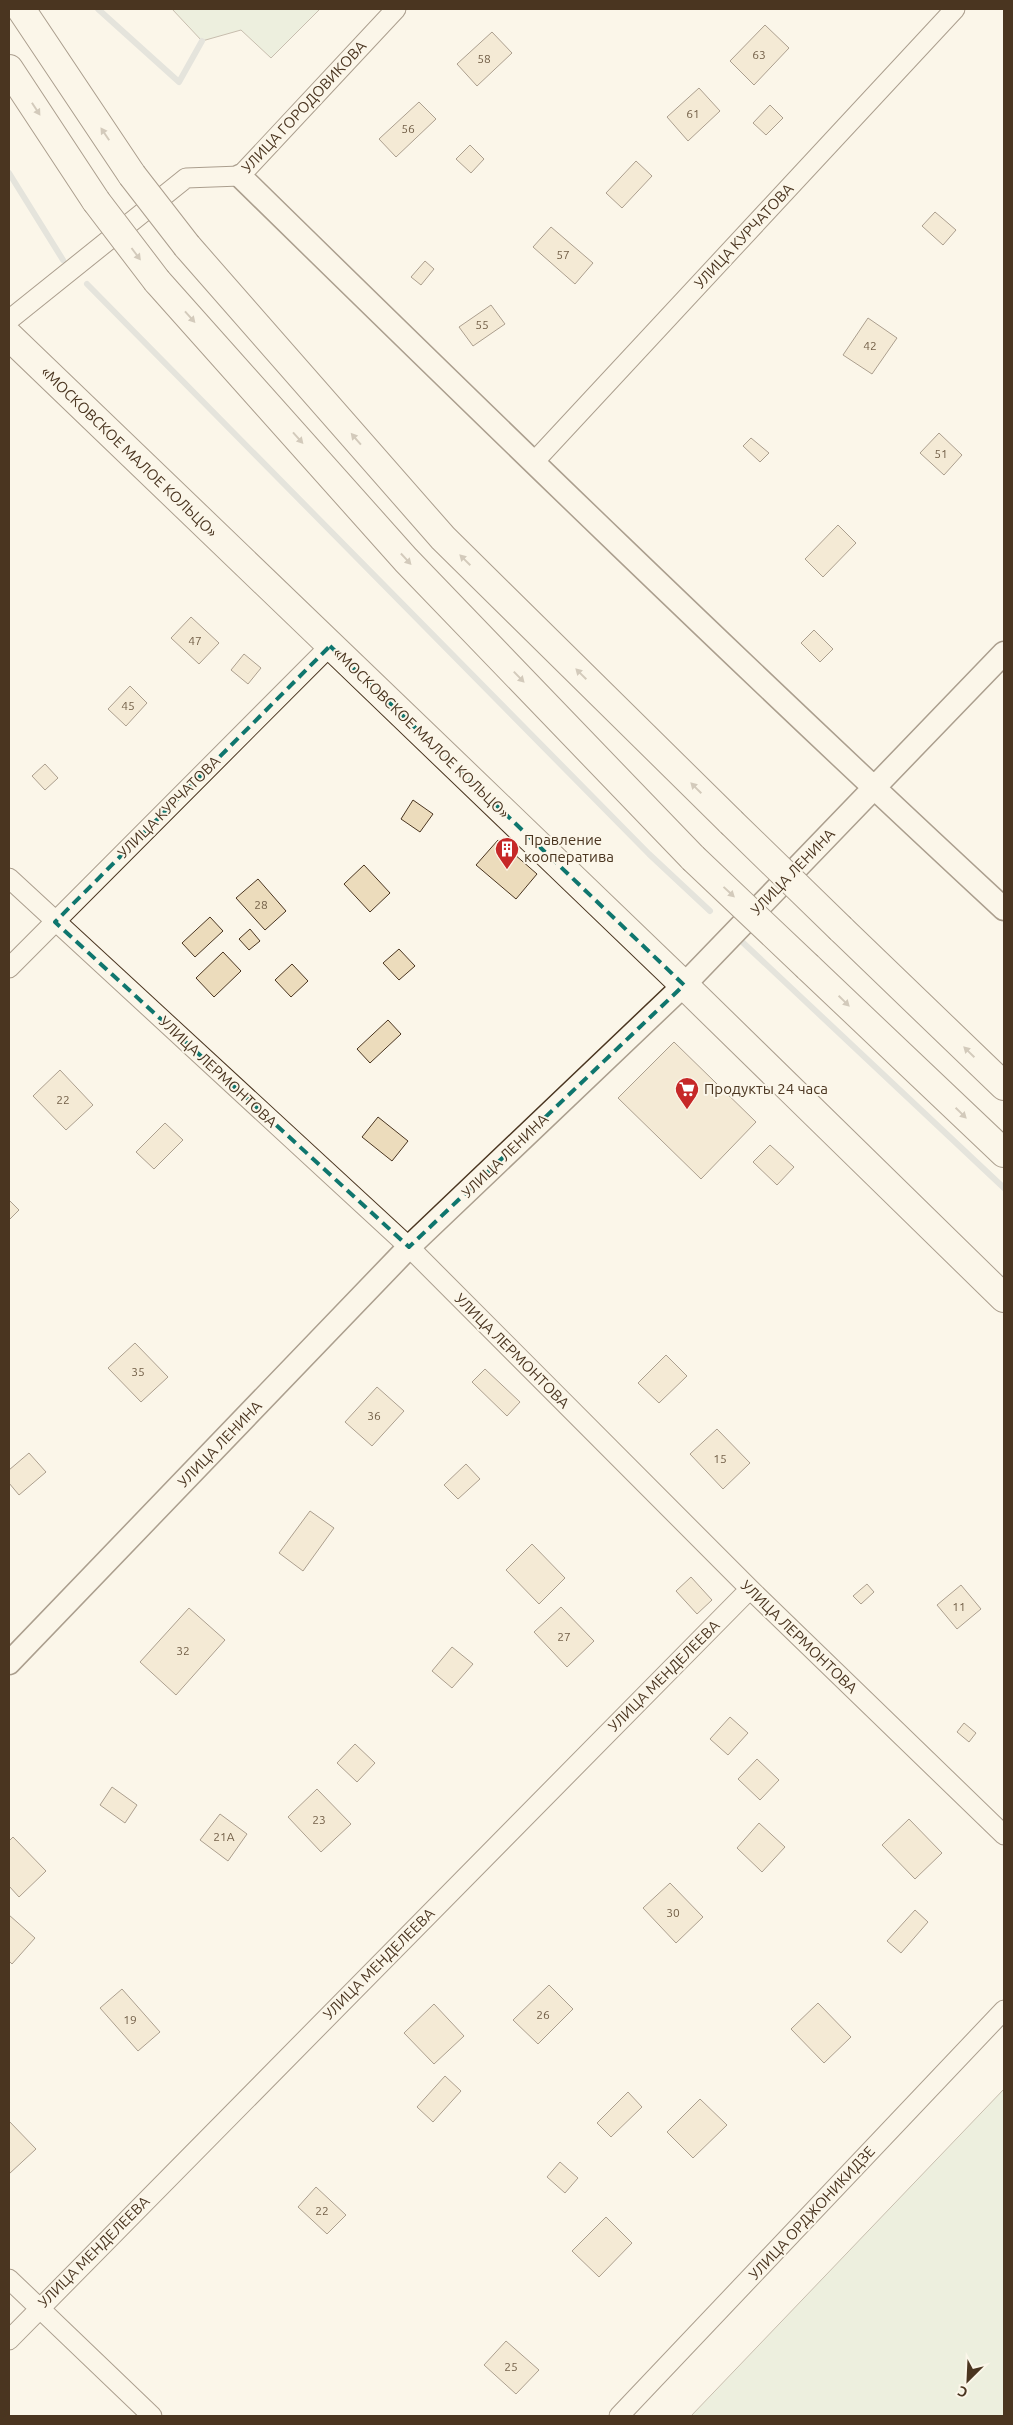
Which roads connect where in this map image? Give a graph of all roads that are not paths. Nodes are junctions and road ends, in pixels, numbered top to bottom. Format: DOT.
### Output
graph roads {
  1 [pos="22,9"];
  2 [pos="396,9"];
  3 [pos="955,9"];
  4 [pos="9,68"];
  5 [pos="240,176"];
  6 [pos="9,320"];
  7 [pos="9,336"];
  8 [pos="533,463"];
  9 [pos="330,646"];
  10 [pos="1004,653"];
  11 [pos="873,788"];
  12 [pos="9,878"];
  13 [pos="1004,909"];
  14 [pos="55,922"];
  15 [pos="9,968"];
  16 [pos="684,985"];
  17 [pos="1004,1086"];
  18 [pos="1004,1153"];
  19 [pos="409,1247"];
  20 [pos="1004,1298"];
  21 [pos="750,1589"];
  22 [pos="9,1663"];
  23 [pos="1004,1835"];
  24 [pos="1004,2010"];
  25 [pos="9,2279"];
  26 [pos="39,2307"];
  27 [pos="9,2340"];
  28 [pos="152,2416"];
  29 [pos="619,2416"];
  17 -- 1 [label="highway, one-way, bridge"];
  2 -- 5 [label="street, УЛИЦА ГОРОДОВИКОВА"];
  3 -- 8 [label="street, УЛИЦА КУРЧАТОВА"];
  4 -- 18 [label="highway, one-way, bridge"];
  5 -- 6 [label="street, УЛИЦА ГОРОДОВИКОВА"];
  5 -- 8 [label="street"];
  7 -- 9 [label="highway, «МОСКОВСКОЕ МАЛОЕ КОЛЬЦО»"];
  8 -- 11 [label="street"];
  9 -- 14 [label="street, УЛИЦА КУРЧАТОВА"];
  9 -- 16 [label="highway, «МОСКОВСКОЕ МАЛОЕ КОЛЬЦО»"];
  10 -- 11 [label="street, УЛИЦА ЛЕНИНА"];
  11 -- 13 [label="street"];
  11 -- 16 [label="street, УЛИЦА ЛЕНИНА"];
  12 -- 14 [label="street, УЛИЦА ЛЕРМОНТОВА"];
  14 -- 15 [label="street, УЛИЦА КУРЧАТОВА"];
  14 -- 19 [label="street, УЛИЦА ЛЕРМОНТОВА"];
  16 -- 19 [label="street, УЛИЦА ЛЕНИНА"];
  16 -- 20 [label="highway, «МОСКОВСКОЕ МАЛОЕ КОЛЬЦО»"];
  19 -- 21 [label="street, УЛИЦА ЛЕРМОНТОВА"];
  19 -- 22 [label="street, УЛИЦА ЛЕНИНА"];
  21 -- 23 [label="street, УЛИЦА ЛЕРМОНТОВА"];
  21 -- 26 [label="street, УЛИЦА МЕНДЕЛЕЕВА"];
  24 -- 29 [label="street, УЛИЦА ОРДЖОНИКИДЗЕ"];
  25 -- 26 [label="street"];
  26 -- 27 [label="street, УЛИЦА МЕНДЕЛЕЕВА"];
  26 -- 28 [label="street"];
}
